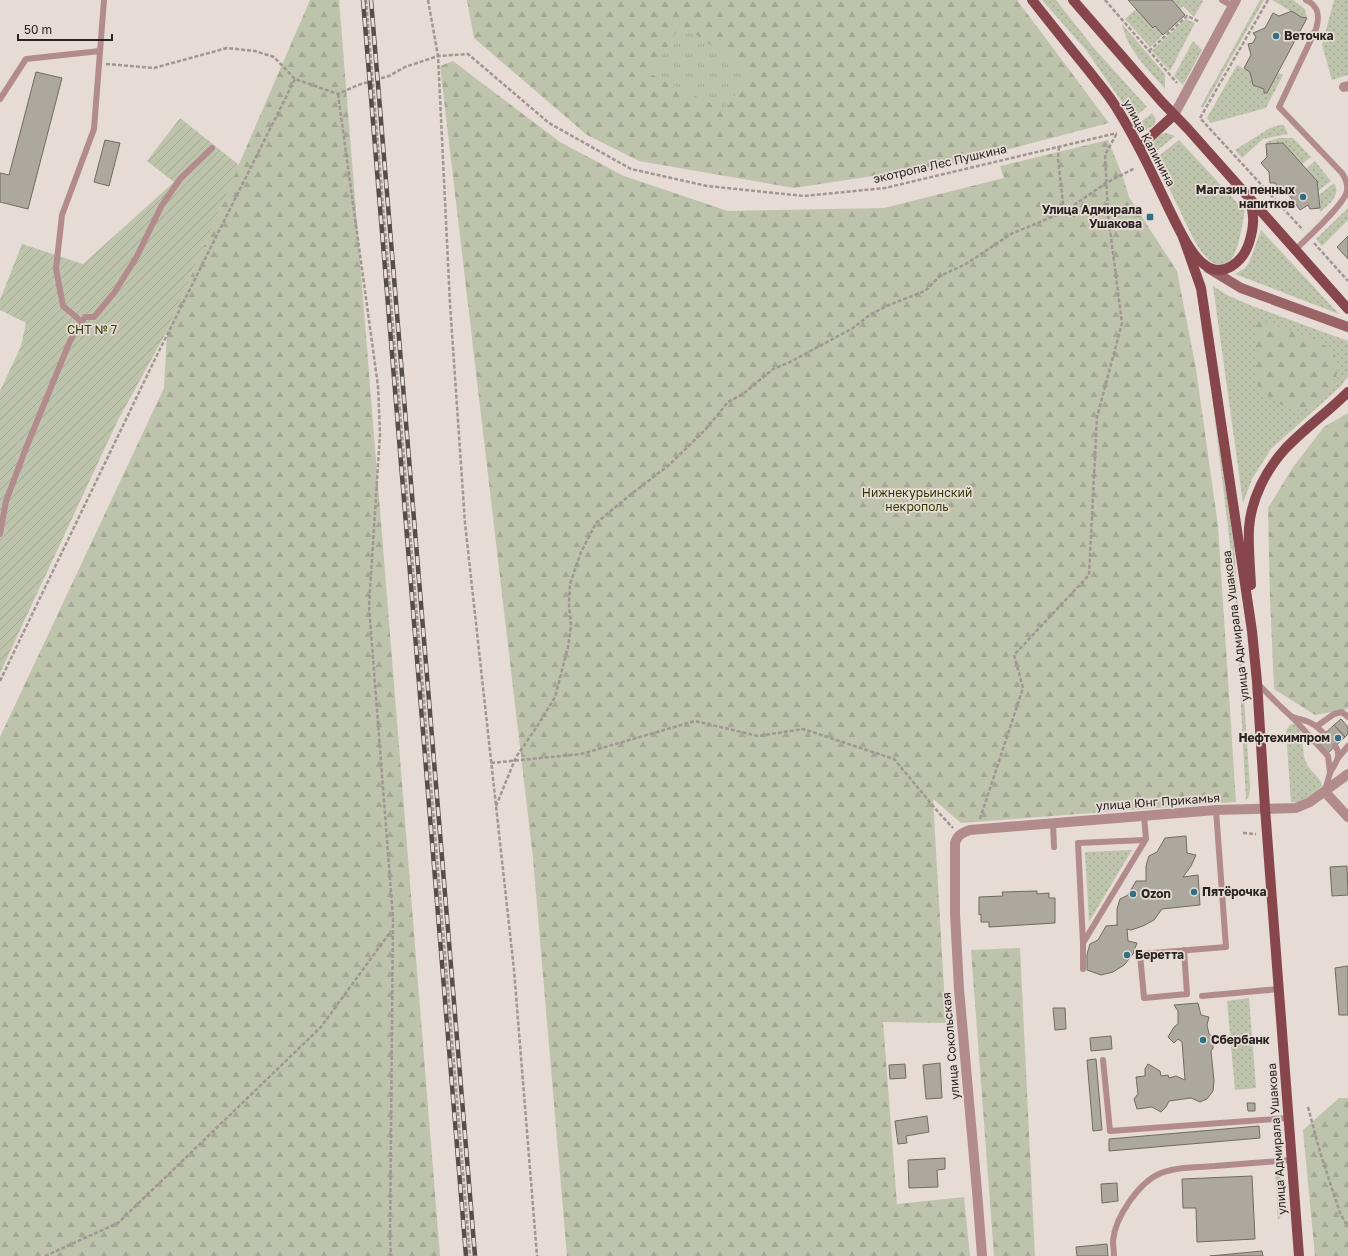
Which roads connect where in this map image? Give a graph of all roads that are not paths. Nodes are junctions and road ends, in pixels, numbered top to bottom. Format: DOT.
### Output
graph roads {
  1 [pos="104,0"];
  2 [pos="1032,0"];
  3 [pos="1073,0"];
  4 [pos="1222,0"];
  5 [pos="1306,0"];
  6 [pos="1235,3"];
  7 [pos="100,51"];
  8 [pos="0,98"];
  9 [pos="1174,115"];
  10 [pos="1139,147"];
  11 [pos="212,148"];
  12 [pos="1249,199"];
  13 [pos="1183,237"];
  14 [pos="1295,250"];
  15 [pos="1205,266"];
  16 [pos="1348,310"];
  17 [pos="82,322"];
  18 [pos="1348,328"];
  19 [pos="1348,392"];
  20 [pos="1344,398"];
  21 [pos="0,534"];
  22 [pos="1252,631"];
  23 [pos="1257,682"];
  24 [pos="1292,717"];
  25 [pos="1348,717"];
  26 [pos="1317,726"];
  27 [pos="1324,734"];
  28 [pos="1335,746"];
  29 [pos="1348,746"];
  30 [pos="1338,758"];
  31 [pos="1330,773"];
  32 [pos="1348,774"];
  33 [pos="1325,792"];
  34 [pos="1265,808"];
  35 [pos="1216,810"];
  36 [pos="1144,816"];
  37 [pos="1348,817"];
  38 [pos="1053,823"];
  39 [pos="960,834"];
  40 [pos="1145,840"];
  41 [pos="1054,847"];
  42 [pos="1083,943"];
  43 [pos="1184,950"];
  44 [pos="1083,969"];
  45 [pos="1278,988"];
  46 [pos="1202,996"];
  47 [pos="1103,1060"];
  48 [pos="1288,1118"];
  49 [pos="1292,1160"];
  50 [pos="982,1256"];
  51 [pos="1114,1256"];
  52 [pos="1299,1256"];
  1 -- 7 [label="lane"];
  2 -- 10 [label="main road, улица Калинина"];
  3 -- 9 [label="main road"];
  4 -- 6 [label="lane"];
  5 -- 14 [label="lane"];
  6 -- 9 [label="street"];
  7 -- 8 [label="lane"];
  7 -- 17 [label="lane"];
  9 -- 10 [label="main road"];
  9 -- 12 [label="main road"];
  10 -- 13 [label="main road, улица Калинина"];
  11 -- 17 [label="lane"];
  12 -- 14 [label="main road"];
  12 -- 15 [label="main road"];
  13 -- 15 [label="main road, улица Калинина"];
  13 -- 22 [label="main road, улица Адмирала Ушакова"];
  14 -- 16 [label="main road"];
  15 -- 18 [label="main road, улица Калинина"];
  17 -- 21 [label="lane"];
  19 -- 20 [label="main road"];
  20 -- 22 [label="main road"];
  22 -- 23 [label="main road, улица Адмирала Ушакова"];
  23 -- 24 [label="lane"];
  23 -- 34 [label="main road, улица Адмирала Ушакова"];
  24 -- 26 [label="lane"];
  24 -- 31 [label="lane"];
  25 -- 26 [label="lane"];
  26 -- 27 [label="lane"];
  28 -- 30 [label="lane"];
  29 -- 30 [label="lane"];
  30 -- 31 [label="lane"];
  31 -- 33 [label="lane"];
  32 -- 33 [label="street, улица Юнг Прикамья"];
  33 -- 34 [label="street, улица Юнг Прикамья"];
  33 -- 37 [label="street"];
  34 -- 35 [label="street, улица Юнг Прикамья"];
  34 -- 45 [label="main road, улица Адмирала Ушакова"];
  35 -- 36 [label="street, улица Юнг Прикамья"];
  35 -- 43 [label="lane"];
  36 -- 38 [label="street, улица Юнг Прикамья"];
  36 -- 40 [label="lane"];
  38 -- 39 [label="street, улица Юнг Прикамья"];
  38 -- 41 [label="lane"];
  39 -- 50 [label="street, улица Сокольская"];
  40 -- 42 [label="lane"];
  40 -- 42 [label="lane"];
  42 -- 44 [label="lane"];
  43 -- 43 [label="lane"];
  45 -- 46 [label="lane"];
  45 -- 48 [label="main road, улица Адмирала Ушакова"];
  47 -- 48 [label="lane"];
  48 -- 49 [label="main road, улица Адмирала Ушакова"];
  49 -- 51 [label="lane"];
  49 -- 52 [label="main road, улица Адмирала Ушакова"];
}
